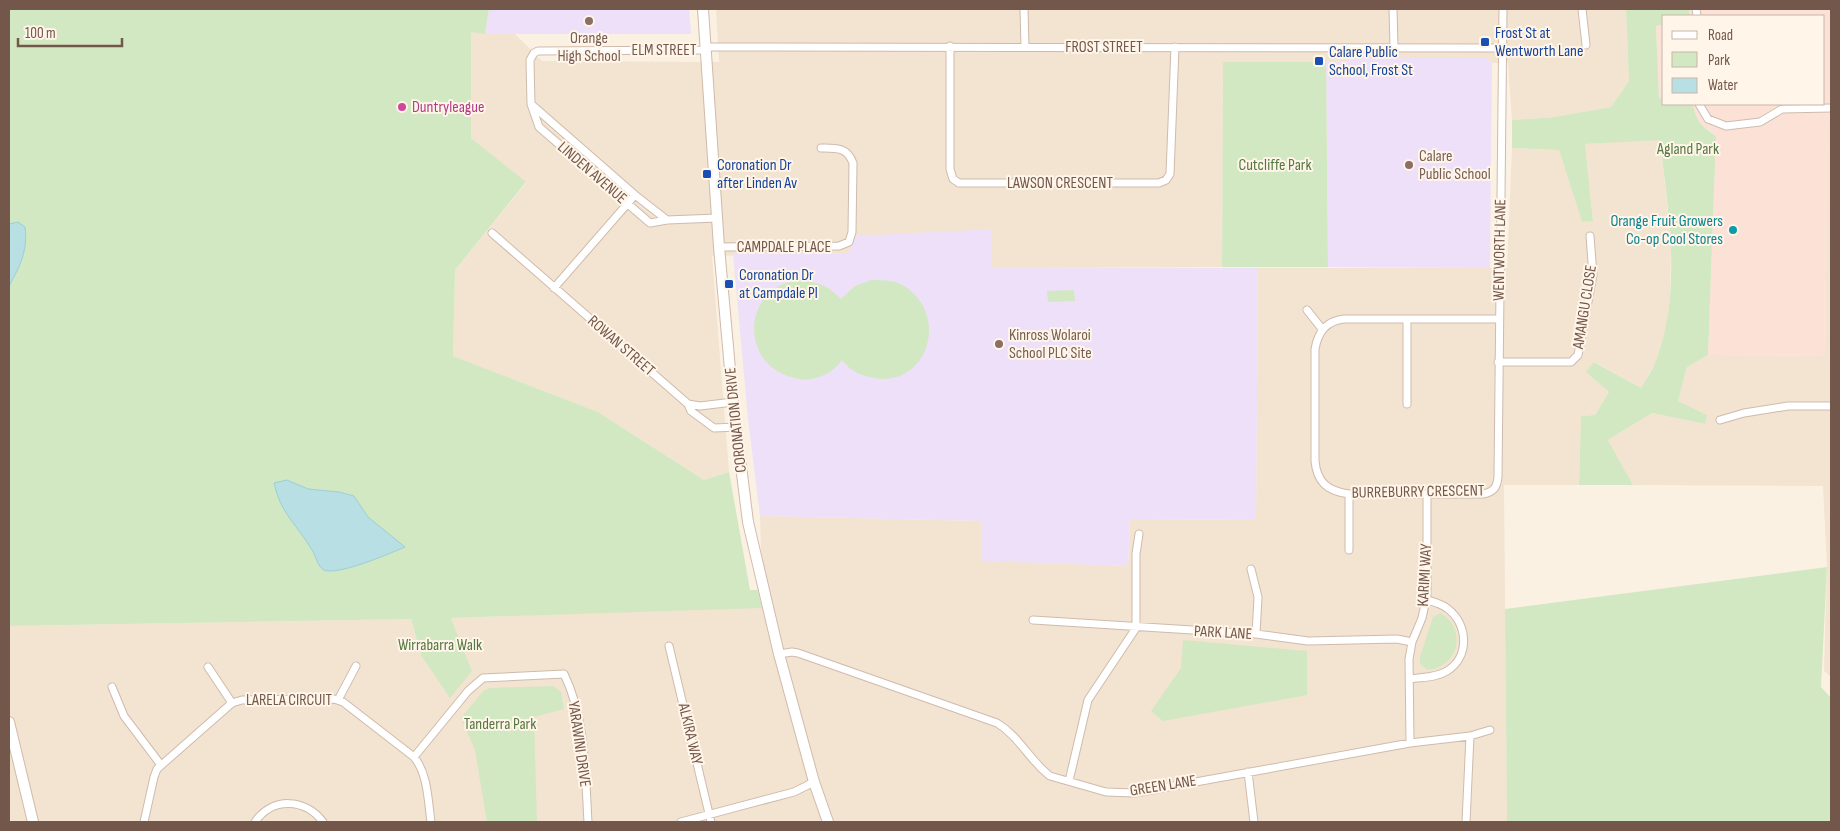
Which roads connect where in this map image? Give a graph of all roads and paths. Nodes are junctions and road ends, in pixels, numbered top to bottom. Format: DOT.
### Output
graph roads {
  1 [pos="703,9"];
  2 [pos="1024,9"];
  3 [pos="1393,9"];
  4 [pos="1503,9"];
  5 [pos="1582,9"];
  6 [pos="1586,45"];
  7 [pos="950,46"];
  8 [pos="1025,47"];
  9 [pos="1175,47"];
  10 [pos="1394,48"];
  11 [pos="1502,48"];
  12 [pos="705,49"];
  13 [pos="534,52"];
  14 [pos="531,104"];
  15 [pos="1700,105"];
  16 [pos="1831,108"];
  17 [pos="821,148"];
  18 [pos="635,195"];
  19 [pos="627,204"];
  20 [pos="717,218"];
  21 [pos="667,220"];
  22 [pos="492,233"];
  23 [pos="1590,236"];
  24 [pos="720,247"];
  25 [pos="554,288"];
  26 [pos="1307,310"];
  27 [pos="1407,319"];
  28 [pos="1498,319"];
  29 [pos="1322,329"];
  30 [pos="1498,362"];
  31 [pos="734,402"];
  32 [pos="688,404"];
  33 [pos="1407,404"];
  34 [pos="1831,406"];
  35 [pos="1720,420"];
  36 [pos="736,427"];
  37 [pos="1493,490"];
  38 [pos="1349,494"];
  39 [pos="1427,494"];
  40 [pos="1139,534"];
  41 [pos="1349,550"];
  42 [pos="1251,570"];
  43 [pos="1427,600"];
  44 [pos="1033,620"];
  45 [pos="1136,628"];
  46 [pos="1256,634"];
  47 [pos="1412,642"];
  48 [pos="669,646"];
  49 [pos="779,654"];
  50 [pos="356,666"];
  51 [pos="208,667"];
  52 [pos="1410,679"];
  53 [pos="112,687"];
  54 [pos="338,700"];
  55 [pos="232,704"];
  56 [pos="9,722"];
  57 [pos="1490,730"];
  58 [pos="1470,736"];
  59 [pos="1410,743"];
  60 [pos="414,757"];
  61 [pos="161,765"];
  62 [pos="1248,772"];
  63 [pos="1069,781"];
  64 [pos="814,782"];
  65 [pos="710,818"];
  66 [pos="33,822"];
  67 [pos="144,822"];
  68 [pos="255,822"];
  69 [pos="323,822"];
  70 [pos="432,822"];
  71 [pos="588,822"];
  72 [pos="681,822"];
  73 [pos="828,822"];
  74 [pos="1254,822"];
  75 [pos="1466,822"];
  1 -- 12 [label="main road, CORONATION DRIVE"];
  2 -- 8 [label="street"];
  3 -- 10 [label="street"];
  4 -- 11 [label="street, WENTWORTH LANE"];
  5 -- 6 [label="street"];
  7 -- 8 [label="street, FROST STREET"];
  7 -- 9 [label="street, LAWSON CRESCENT"];
  7 -- 12 [label="street, FROST STREET"];
  8 -- 9 [label="street, FROST STREET"];
  9 -- 10 [label="street, FROST STREET"];
  10 -- 11 [label="street, FROST STREET"];
  11 -- 28 [label="street, WENTWORTH LANE"];
  12 -- 13 [label="street, ELM STREET"];
  12 -- 20 [label="main road, CORONATION DRIVE"];
  13 -- 14 [label="street, LINDEN AVENUE"];
  14 -- 18 [label="street, LINDEN AVENUE"];
  14 -- 19 [label="street, LINDEN AVENUE"];
  15 -- 16 [label="street"];
  17 -- 24 [label="street, CAMPDALE PLACE"];
  18 -- 19 [label="street"];
  18 -- 21 [label="street, LINDEN AVENUE"];
  19 -- 21 [label="street, LINDEN AVENUE"];
  19 -- 25 [label="street"];
  20 -- 21 [label="street, LINDEN AVENUE"];
  20 -- 24 [label="main road, CORONATION DRIVE"];
  22 -- 25 [label="street, ROWAN STREET"];
  23 -- 30 [label="street, AMANGU CLOSE"];
  24 -- 31 [label="main road, CORONATION DRIVE"];
  25 -- 32 [label="street, ROWAN STREET"];
  26 -- 29 [label="street"];
  27 -- 28 [label="street"];
  27 -- 29 [label="street"];
  27 -- 33 [label="street"];
  28 -- 30 [label="street, WENTWORTH LANE"];
  29 -- 38 [label="street, BURREBURRY CRESCENT"];
  30 -- 37 [label="street, WENTWORTH LANE"];
  31 -- 32 [label="street"];
  31 -- 36 [label="main road, CORONATION DRIVE"];
  32 -- 36 [label="street, ROWAN STREET"];
  34 -- 35 [label="street"];
  36 -- 49 [label="main road, CORONATION DRIVE"];
  37 -- 39 [label="street, BURREBURRY CRESCENT"];
  38 -- 39 [label="street, BURREBURRY CRESCENT"];
  38 -- 41 [label="street"];
  39 -- 43 [label="street, KARIMI WAY"];
  40 -- 45 [label="street"];
  42 -- 46 [label="street"];
  43 -- 47 [label="street, KARIMI WAY"];
  43 -- 52 [label="street"];
  44 -- 45 [label="street, PARK LANE"];
  45 -- 46 [label="street, PARK LANE"];
  45 -- 63 [label="street"];
  46 -- 47 [label="street, PARK LANE"];
  47 -- 52 [label="street, KARIMI WAY"];
  48 -- 65 [label="street, ALKIRA WAY"];
  49 -- 63 [label="street, GREEN LANE"];
  49 -- 64 [label="main road, CORONATION DRIVE"];
  50 -- 54 [label="street"];
  51 -- 55 [label="street"];
  52 -- 59 [label="street, KARIMI WAY"];
  53 -- 61 [label="street"];
  54 -- 55 [label="street, LARELA CIRCUIT"];
  54 -- 60 [label="street, LARELA CIRCUIT"];
  55 -- 61 [label="street, LARELA CIRCUIT"];
  56 -- 66 [label="main road"];
  57 -- 58 [label="street, GREEN LANE"];
  58 -- 59 [label="street, GREEN LANE"];
  58 -- 75 [label="street"];
  59 -- 62 [label="street, GREEN LANE"];
  60 -- 70 [label="street, LARELA CIRCUIT"];
  60 -- 71 [label="street, YARAWINI DRIVE"];
  61 -- 67 [label="street, LARELA CIRCUIT"];
  62 -- 63 [label="street, GREEN LANE"];
  62 -- 74 [label="street"];
  64 -- 65 [label="street"];
  64 -- 73 [label="main road, CORONATION DRIVE"];
  65 -- 72 [label="street"];
  68 -- 69 [label="street"];
}
